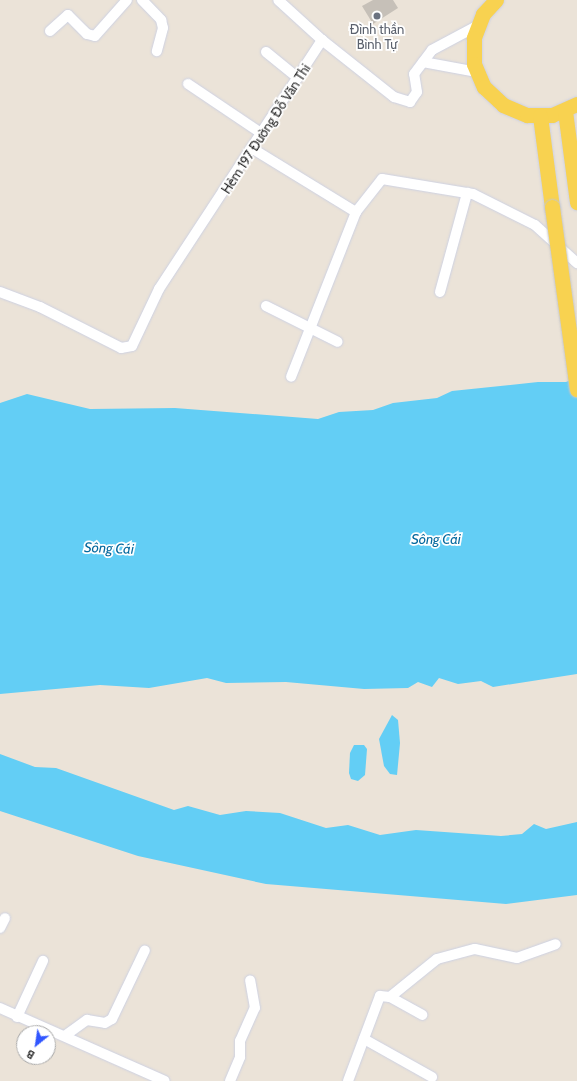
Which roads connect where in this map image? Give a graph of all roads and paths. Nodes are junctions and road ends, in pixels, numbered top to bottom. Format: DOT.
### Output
graph roads {
  1 [pos="127,0"];
  2 [pos="142,0"];
  3 [pos="278,0"];
  4 [pos="496,0"];
  5 [pos="477,26"];
  6 [pos="50,31"];
  7 [pos="322,40"];
  8 [pos="156,51"];
  9 [pos="266,52"];
  10 [pos="423,62"];
  11 [pos="477,72"];
  12 [pos="298,78"];
  13 [pos="188,84"];
  14 [pos="571,108"];
  15 [pos="540,116"];
  16 [pos="261,133"];
  17 [pos="252,150"];
  18 [pos="467,193"];
  19 [pos="577,202"];
  20 [pos="356,212"];
  21 [pos="577,263"];
  22 [pos="0,292"];
  23 [pos="440,292"];
  24 [pos="266,306"];
  25 [pos="310,325"];
  26 [pos="577,326"];
  27 [pos="338,342"];
  28 [pos="571,359"];
  29 [pos="291,377"];
  30 [pos="577,389"];
  31 [pos="5,918"];
  32 [pos="0,928"];
  33 [pos="556,944"];
  34 [pos="145,950"];
  35 [pos="43,961"];
  36 [pos="250,980"];
  37 [pos="390,997"];
  38 [pos="0,1008"];
  39 [pos="422,1015"];
  40 [pos="17,1017"];
  41 [pos="66,1035"];
  42 [pos="364,1039"];
  43 [pos="432,1077"];
  44 [pos="165,1081"];
  45 [pos="230,1081"];
  46 [pos="348,1081"];
  1 -- 6 [label="street"];
  2 -- 8 [label="street"];
  3 -- 7 [label="street"];
  4 -- 5 [label="main road"];
  5 -- 10 [label="street"];
  5 -- 11 [label="main road"];
  7 -- 10 [label="street"];
  7 -- 12 [label="street, Hẻm 197 Đường Đỗ Văn Thi"];
  9 -- 12 [label="street"];
  10 -- 11 [label="street"];
  11 -- 15 [label="main road"];
  12 -- 16 [label="street, Hẻm 197 Đường Đỗ Văn Thi"];
  13 -- 16 [label="street"];
  14 -- 15 [label="main road"];
  14 -- 19 [label="main road"];
  15 -- 30 [label="main road, bridge"];
  16 -- 17 [label="street, Hẻm 197 Đường Đỗ Văn Thi"];
  17 -- 20 [label="street"];
  17 -- 22 [label="street, Hẻm 197 Đường Đỗ Văn Thi"];
  18 -- 20 [label="street"];
  18 -- 21 [label="street"];
  18 -- 23 [label="street"];
  20 -- 25 [label="street"];
  24 -- 25 [label="street"];
  25 -- 27 [label="street"];
  25 -- 29 [label="street"];
  26 -- 28 [label="street"];
  31 -- 32 [label="street"];
  33 -- 37 [label="street"];
  34 -- 41 [label="street"];
  35 -- 40 [label="street"];
  36 -- 45 [label="street"];
  37 -- 39 [label="street"];
  37 -- 42 [label="street"];
  38 -- 40 [label="street"];
  40 -- 41 [label="street"];
  41 -- 44 [label="street"];
  42 -- 43 [label="street"];
  42 -- 46 [label="street"];
}
